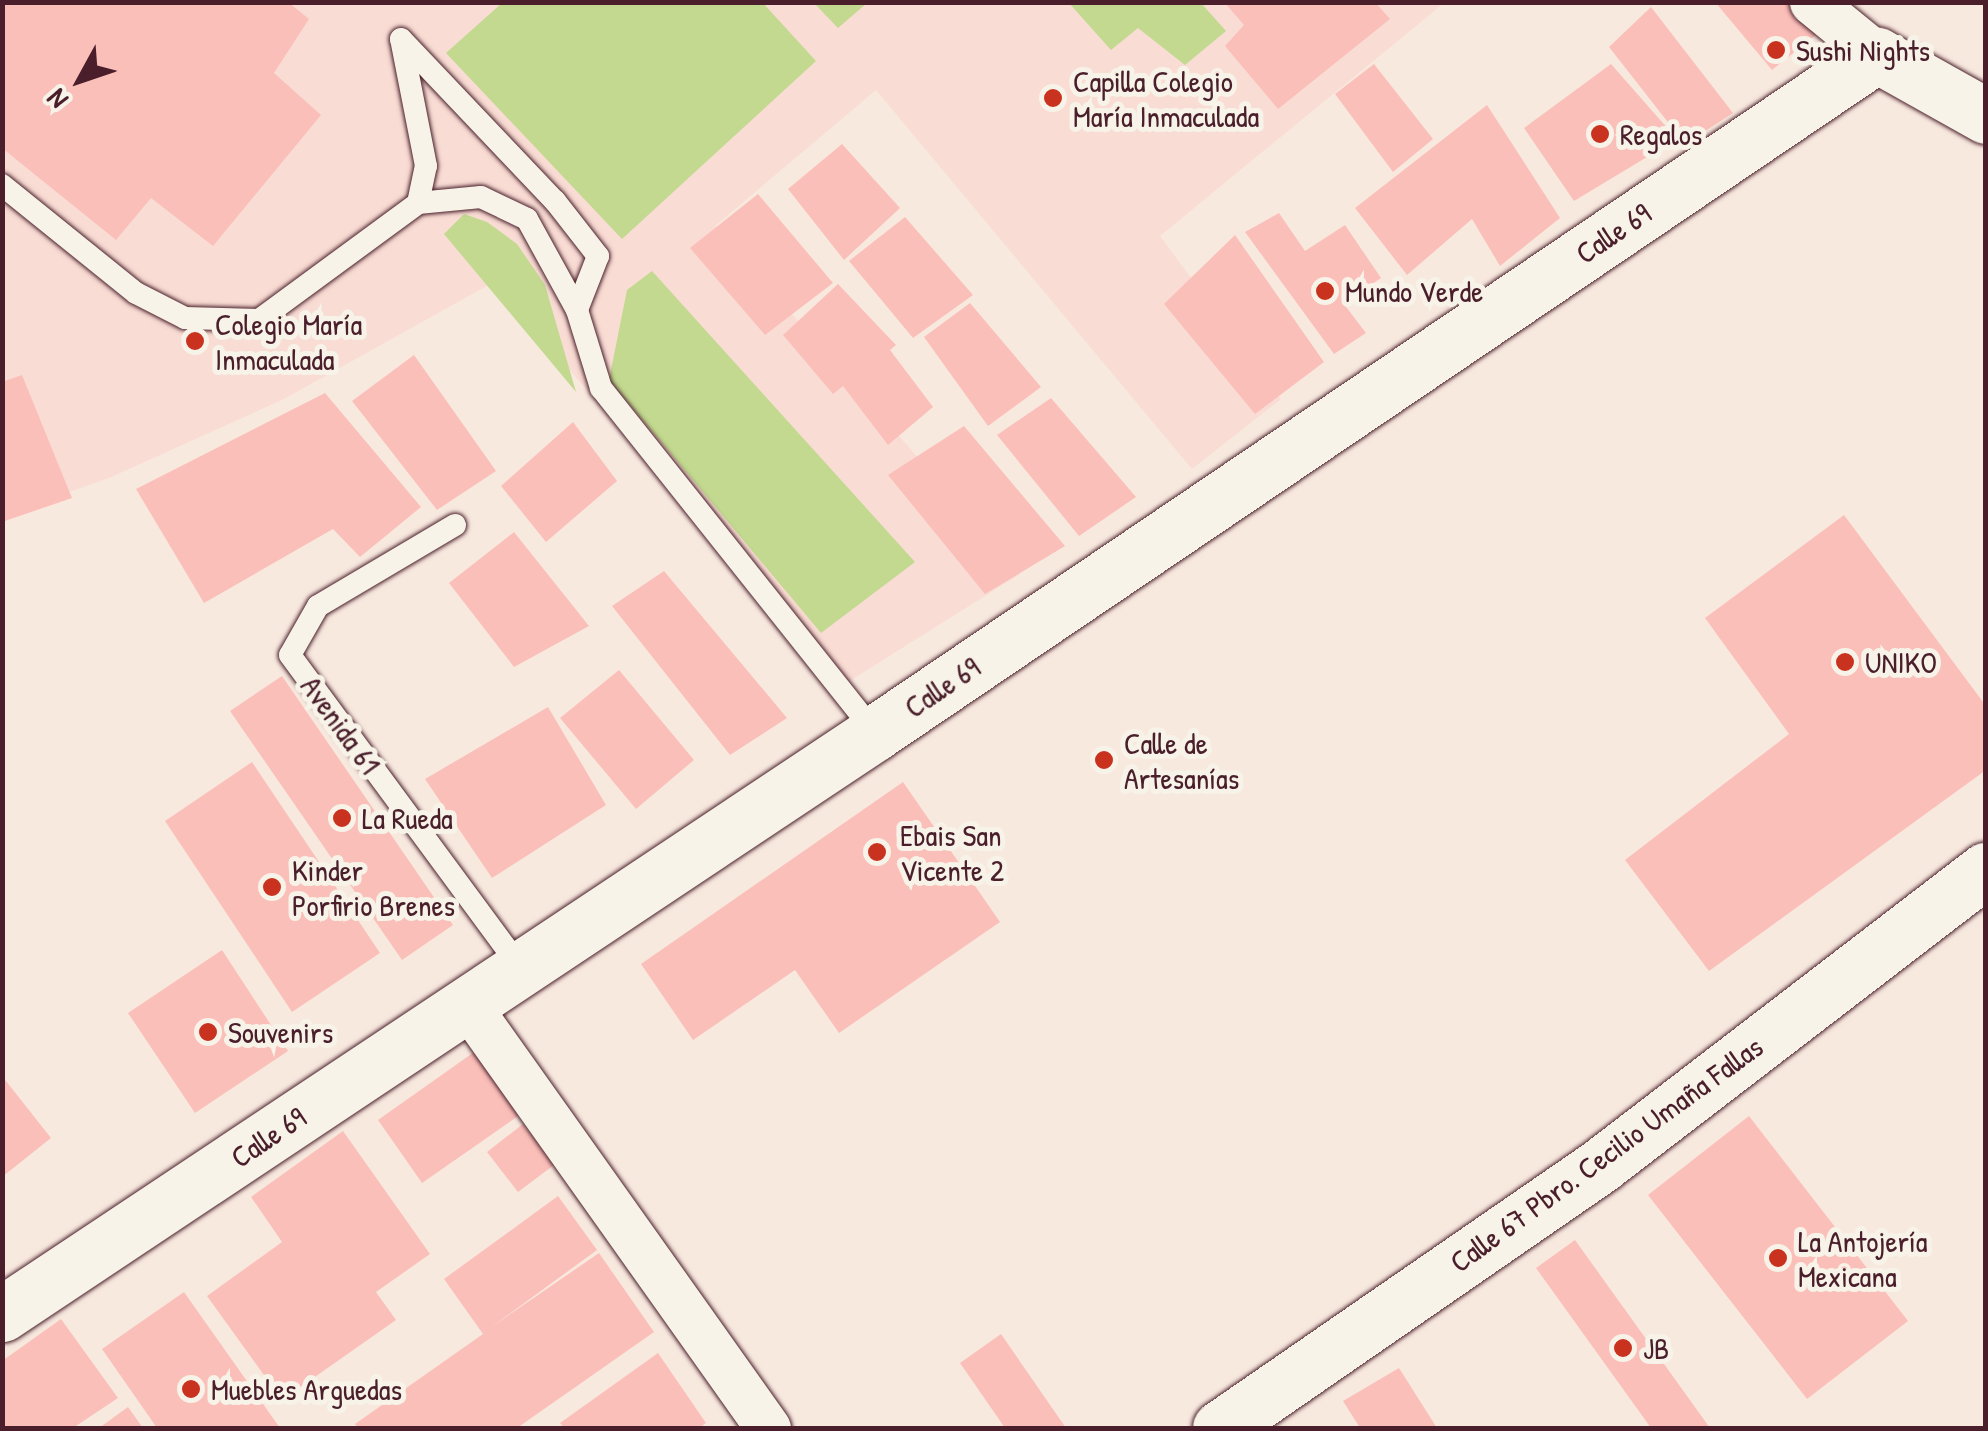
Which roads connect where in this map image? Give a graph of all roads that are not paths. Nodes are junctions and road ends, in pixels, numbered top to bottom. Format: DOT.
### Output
graph roads {
  1 [pos="1812,2"];
  2 [pos="1877,54"];
  3 [pos="1986,116"];
  4 [pos="2,185"];
  5 [pos="418,203"];
  6 [pos="578,310"];
  7 [pos="455,524"];
  8 [pos="875,733"];
  9 [pos="1986,870"];
  10 [pos="521,968"];
  11 [pos="467,1004"];
  12 [pos="2,1314"];
  13 [pos="768,1428"];
  14 [pos="1220,1428"];
  1 -- 2 [label="street"];
  2 -- 3 [label="main road"];
  2 -- 8 [label="main road, Calle 69"];
  4 -- 5 [label="lane"];
  5 -- 6 [label="lane"];
  5 -- 6 [label="lane"];
  6 -- 8 [label="lane"];
  7 -- 10 [label="lane, Avenida 61"];
  8 -- 10 [label="main road, Calle 69"];
  9 -- 14 [label="main road, Calle 67 Pbro. Cecilio Umaña Fallas"];
  10 -- 11 [label="main road, Calle 69"];
  11 -- 12 [label="main road, Calle 69"];
  11 -- 13 [label="street"];
}
